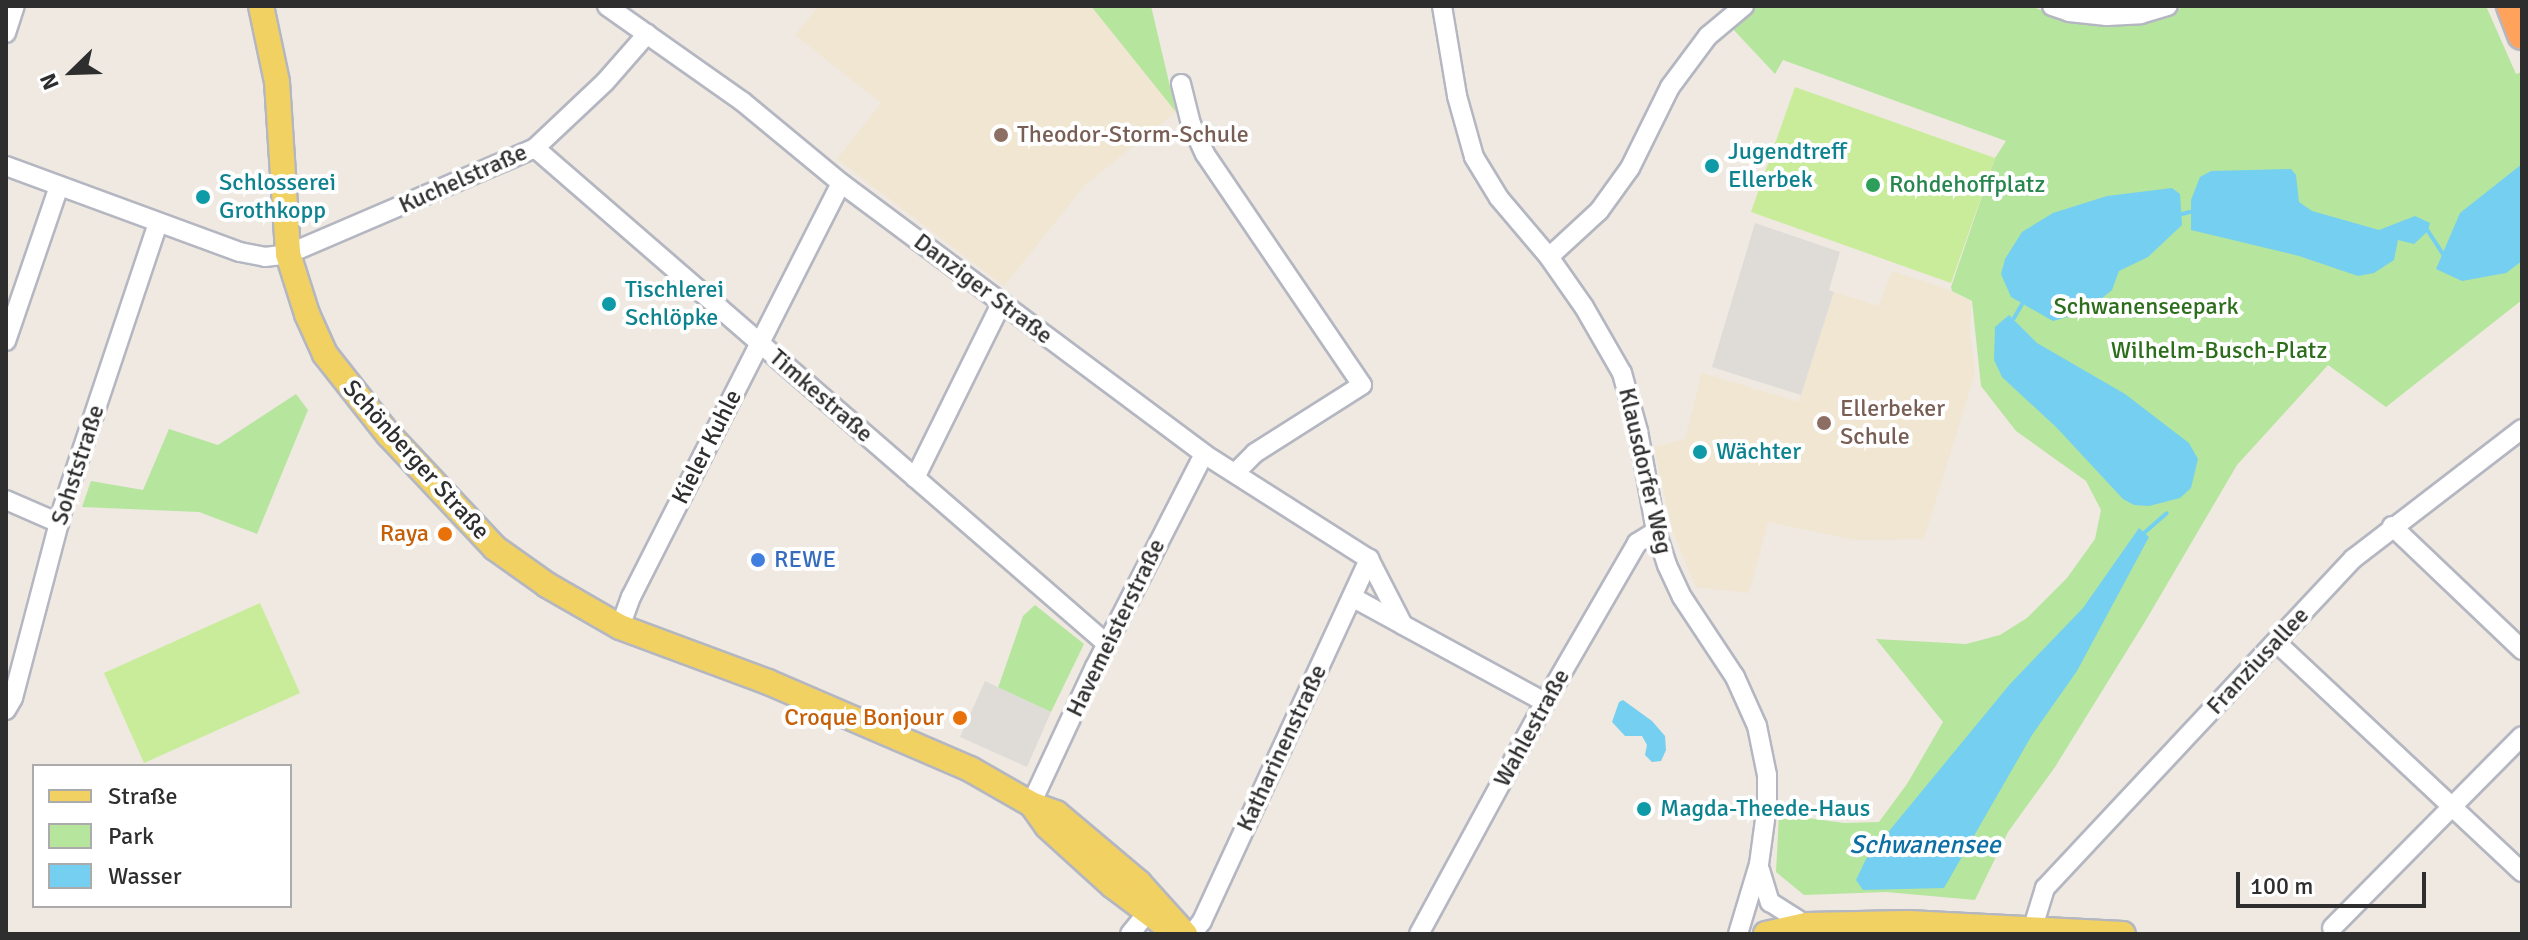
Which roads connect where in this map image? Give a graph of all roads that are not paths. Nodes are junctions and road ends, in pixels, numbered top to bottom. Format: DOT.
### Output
graph roads {
  1 [pos="15,6"];
  2 [pos="607,6"];
  3 [pos="1442,6"];
  4 [pos="2052,6"];
  5 [pos="2168,6"];
  6 [pos="2511,6"];
  7 [pos="1741,7"];
  8 [pos="262,13"];
  9 [pos="6,33"];
  10 [pos="647,34"];
  11 [pos="2522,35"];
  12 [pos="1181,84"];
  13 [pos="535,148"];
  14 [pos="6,166"];
  15 [pos="841,183"];
  16 [pos="59,186"];
  17 [pos="158,223"];
  18 [pos="288,254"];
  19 [pos="1549,257"];
  20 [pos="1002,302"];
  21 [pos="6,341"];
  22 [pos="761,343"];
  23 [pos="2522,429"];
  24 [pos="1204,454"];
  25 [pos="1235,473"];
  26 [pos="915,478"];
  27 [pos="6,500"];
  28 [pos="59,523"];
  29 [pos="2392,526"];
  30 [pos="1656,531"];
  31 [pos="1369,559"];
  32 [pos="1352,597"];
  33 [pos="1403,625"];
  34 [pos="620,627"];
  35 [pos="2276,642"];
  36 [pos="1107,644"];
  37 [pos="2522,650"];
  38 [pos="1545,702"];
  39 [pos="6,710"];
  40 [pos="2522,736"];
  41 [pos="1031,804"];
  42 [pos="2451,809"];
  43 [pos="1759,864"];
  44 [pos="2522,872"];
  45 [pos="1146,914"];
  46 [pos="1806,925"];
  47 [pos="2033,927"];
  48 [pos="2332,928"];
  49 [pos="1130,934"];
  50 [pos="1183,934"];
  51 [pos="1192,934"];
  52 [pos="1419,934"];
  53 [pos="1738,934"];
  54 [pos="1766,934"];
  55 [pos="2123,934"];
  1 -- 9 [label="street"];
  2 -- 10 [label="street, Danziger Straße"];
  3 -- 19 [label="street, Klausdorfer Weg"];
  4 -- 5 [label="street"];
  6 -- 11 [label="highway"];
  7 -- 19 [label="street"];
  8 -- 18 [label="main road, Schönberger Straße"];
  10 -- 13 [label="street, Kuchelstraße"];
  10 -- 15 [label="street, Danziger Straße"];
  12 -- 25 [label="street"];
  13 -- 18 [label="street, Kuchelstraße"];
  13 -- 22 [label="street, Timkestraße"];
  14 -- 16 [label="street"];
  15 -- 20 [label="street, Danziger Straße"];
  15 -- 22 [label="street, Kieler Kuhle"];
  16 -- 17 [label="street"];
  16 -- 21 [label="street"];
  17 -- 18 [label="street"];
  17 -- 28 [label="street, Sohststraße"];
  18 -- 34 [label="main road, Schönberger Straße"];
  19 -- 30 [label="street, Klausdorfer Weg"];
  20 -- 24 [label="street, Danziger Straße"];
  20 -- 26 [label="street"];
  22 -- 26 [label="street, Timkestraße"];
  22 -- 34 [label="street, Kieler Kuhle"];
  23 -- 29 [label="street, Franziusallee"];
  24 -- 25 [label="street, Danziger Straße"];
  24 -- 36 [label="street, Havemeisterstraße"];
  25 -- 31 [label="street, Danziger Straße"];
  26 -- 36 [label="street, Timkestraße"];
  27 -- 28 [label="street"];
  28 -- 39 [label="street, Sohststraße"];
  29 -- 35 [label="street, Franziusallee"];
  29 -- 37 [label="street"];
  30 -- 38 [label="street, Wahlestraße"];
  30 -- 43 [label="street, Klausdorfer Weg"];
  31 -- 32 [label="street, Katharinenstraße"];
  31 -- 33 [label="street"];
  32 -- 33 [label="street"];
  32 -- 51 [label="street, Katharinenstraße"];
  33 -- 38 [label="street"];
  34 -- 41 [label="main road, Schönberger Straße"];
  35 -- 42 [label="street"];
  35 -- 47 [label="street, Franziusallee"];
  36 -- 41 [label="street, Havemeisterstraße"];
  38 -- 52 [label="street, Wahlestraße"];
  40 -- 42 [label="street"];
  41 -- 45 [label="main road, Schönberger Straße"];
  41 -- 50 [label="main road, Schönberger Straße"];
  42 -- 44 [label="street"];
  42 -- 48 [label="street"];
  43 -- 46 [label="street, Klausdorfer Weg"];
  43 -- 53 [label="street, Klausdorfer Weg"];
  45 -- 49 [label="street"];
  45 -- 50 [label="main road, Schönberger Straße"];
  46 -- 47 [label="main road"];
  46 -- 54 [label="main road"];
  47 -- 55 [label="main road"];
}
